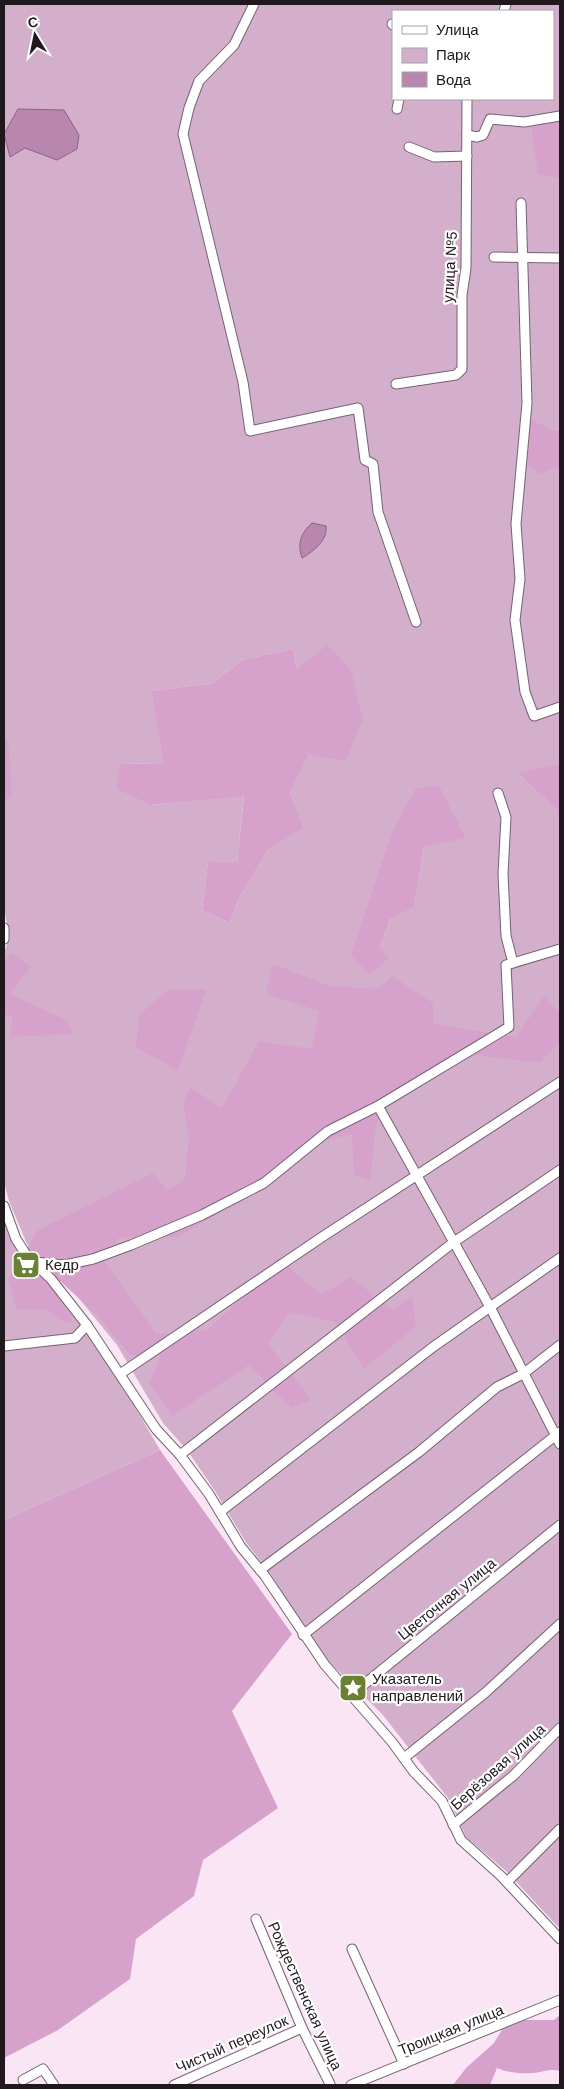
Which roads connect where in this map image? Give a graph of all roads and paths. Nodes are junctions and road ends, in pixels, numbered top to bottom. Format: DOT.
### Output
graph roads {
  1 [pos="254,4"];
  2 [pos="399,100"];
  3 [pos="467,100"];
  4 [pos="397,109"];
  5 [pos="560,116"];
  6 [pos="467,135"];
  7 [pos="409,147"];
  8 [pos="467,156"];
  9 [pos="521,203"];
  10 [pos="494,258"];
  11 [pos="560,258"];
  12 [pos="523,259"];
  13 [pos="396,384"];
  14 [pos="416,622"];
  15 [pos="560,707"];
  16 [pos="498,793"];
  17 [pos="4,928"];
  18 [pos="4,938"];
  19 [pos="560,949"];
  20 [pos="513,963"];
  21 [pos="560,1082"];
  22 [pos="378,1106"];
  23 [pos="560,1170"];
  24 [pos="417,1176"];
  25 [pos="4,1206"];
  26 [pos="454,1242"];
  27 [pos="560,1258"];
  28 [pos="34,1262"];
  29 [pos="490,1307"];
  30 [pos="88,1326"];
  31 [pos="4,1346"];
  32 [pos="560,1346"];
  33 [pos="120,1374"];
  34 [pos="522,1374"];
  35 [pos="558,1434"];
  36 [pos="560,1444"];
  37 [pos="180,1455"];
  38 [pos="220,1512"];
  39 [pos="560,1525"];
  40 [pos="260,1570"];
  41 [pos="560,1624"];
  42 [pos="303,1635"];
  43 [pos="352,1695"];
  44 [pos="560,1728"];
  45 [pos="404,1758"];
  46 [pos="453,1825"];
  47 [pos="560,1829"];
  48 [pos="506,1882"];
  49 [pos="256,1919"];
  50 [pos="559,1936"];
  51 [pos="352,1950"];
  52 [pos="560,2000"];
  53 [pos="302,2028"];
  54 [pos="404,2064"];
  55 [pos="23,2080"];
  56 [pos="330,2084"];
  57 [pos="54,2085"];
  58 [pos="174,2085"];
  59 [pos="351,2085"];
  1 -- 14 [label="street"];
  2 -- 4 [label="street"];
  3 -- 6 [label="street, улица №5"];
  5 -- 6 [label="street"];
  6 -- 8 [label="street, улица №5"];
  7 -- 8 [label="street"];
  8 -- 13 [label="street, улица №5"];
  9 -- 12 [label="street"];
  10 -- 12 [label="street"];
  11 -- 12 [label="street"];
  12 -- 15 [label="street"];
  16 -- 20 [label="street"];
  17 -- 18 [label="street"];
  19 -- 20 [label="street"];
  20 -- 22 [label="street"];
  21 -- 24 [label="street"];
  22 -- 24 [label="street"];
  22 -- 28 [label="street"];
  23 -- 26 [label="street"];
  24 -- 26 [label="street"];
  24 -- 33 [label="street"];
  25 -- 28 [label="street"];
  26 -- 29 [label="street"];
  26 -- 37 [label="street"];
  27 -- 29 [label="street"];
  28 -- 30 [label="street"];
  29 -- 34 [label="street"];
  29 -- 38 [label="street"];
  30 -- 31 [label="street"];
  30 -- 33 [label="street"];
  32 -- 34 [label="street"];
  33 -- 37 [label="street"];
  34 -- 35 [label="street"];
  34 -- 40 [label="street"];
  35 -- 36 [label="street"];
  35 -- 42 [label="street"];
  37 -- 38 [label="street"];
  38 -- 40 [label="street"];
  39 -- 43 [label="street, Цветочная улица"];
  40 -- 42 [label="street"];
  41 -- 45 [label="street"];
  42 -- 43 [label="street"];
  43 -- 45 [label="street"];
  44 -- 46 [label="street, Берёзовая улица"];
  45 -- 46 [label="street"];
  46 -- 48 [label="street"];
  47 -- 48 [label="street"];
  48 -- 50 [label="street"];
  49 -- 53 [label="street, Рождественская улица"];
  51 -- 54 [label="street"];
  52 -- 54 [label="street, Троицкая улица"];
  53 -- 56 [label="street, Рождественская улица"];
  53 -- 58 [label="street, Чистый переулок"];
  54 -- 59 [label="street, Троицкая улица"];
  55 -- 57 [label="street"];
}
